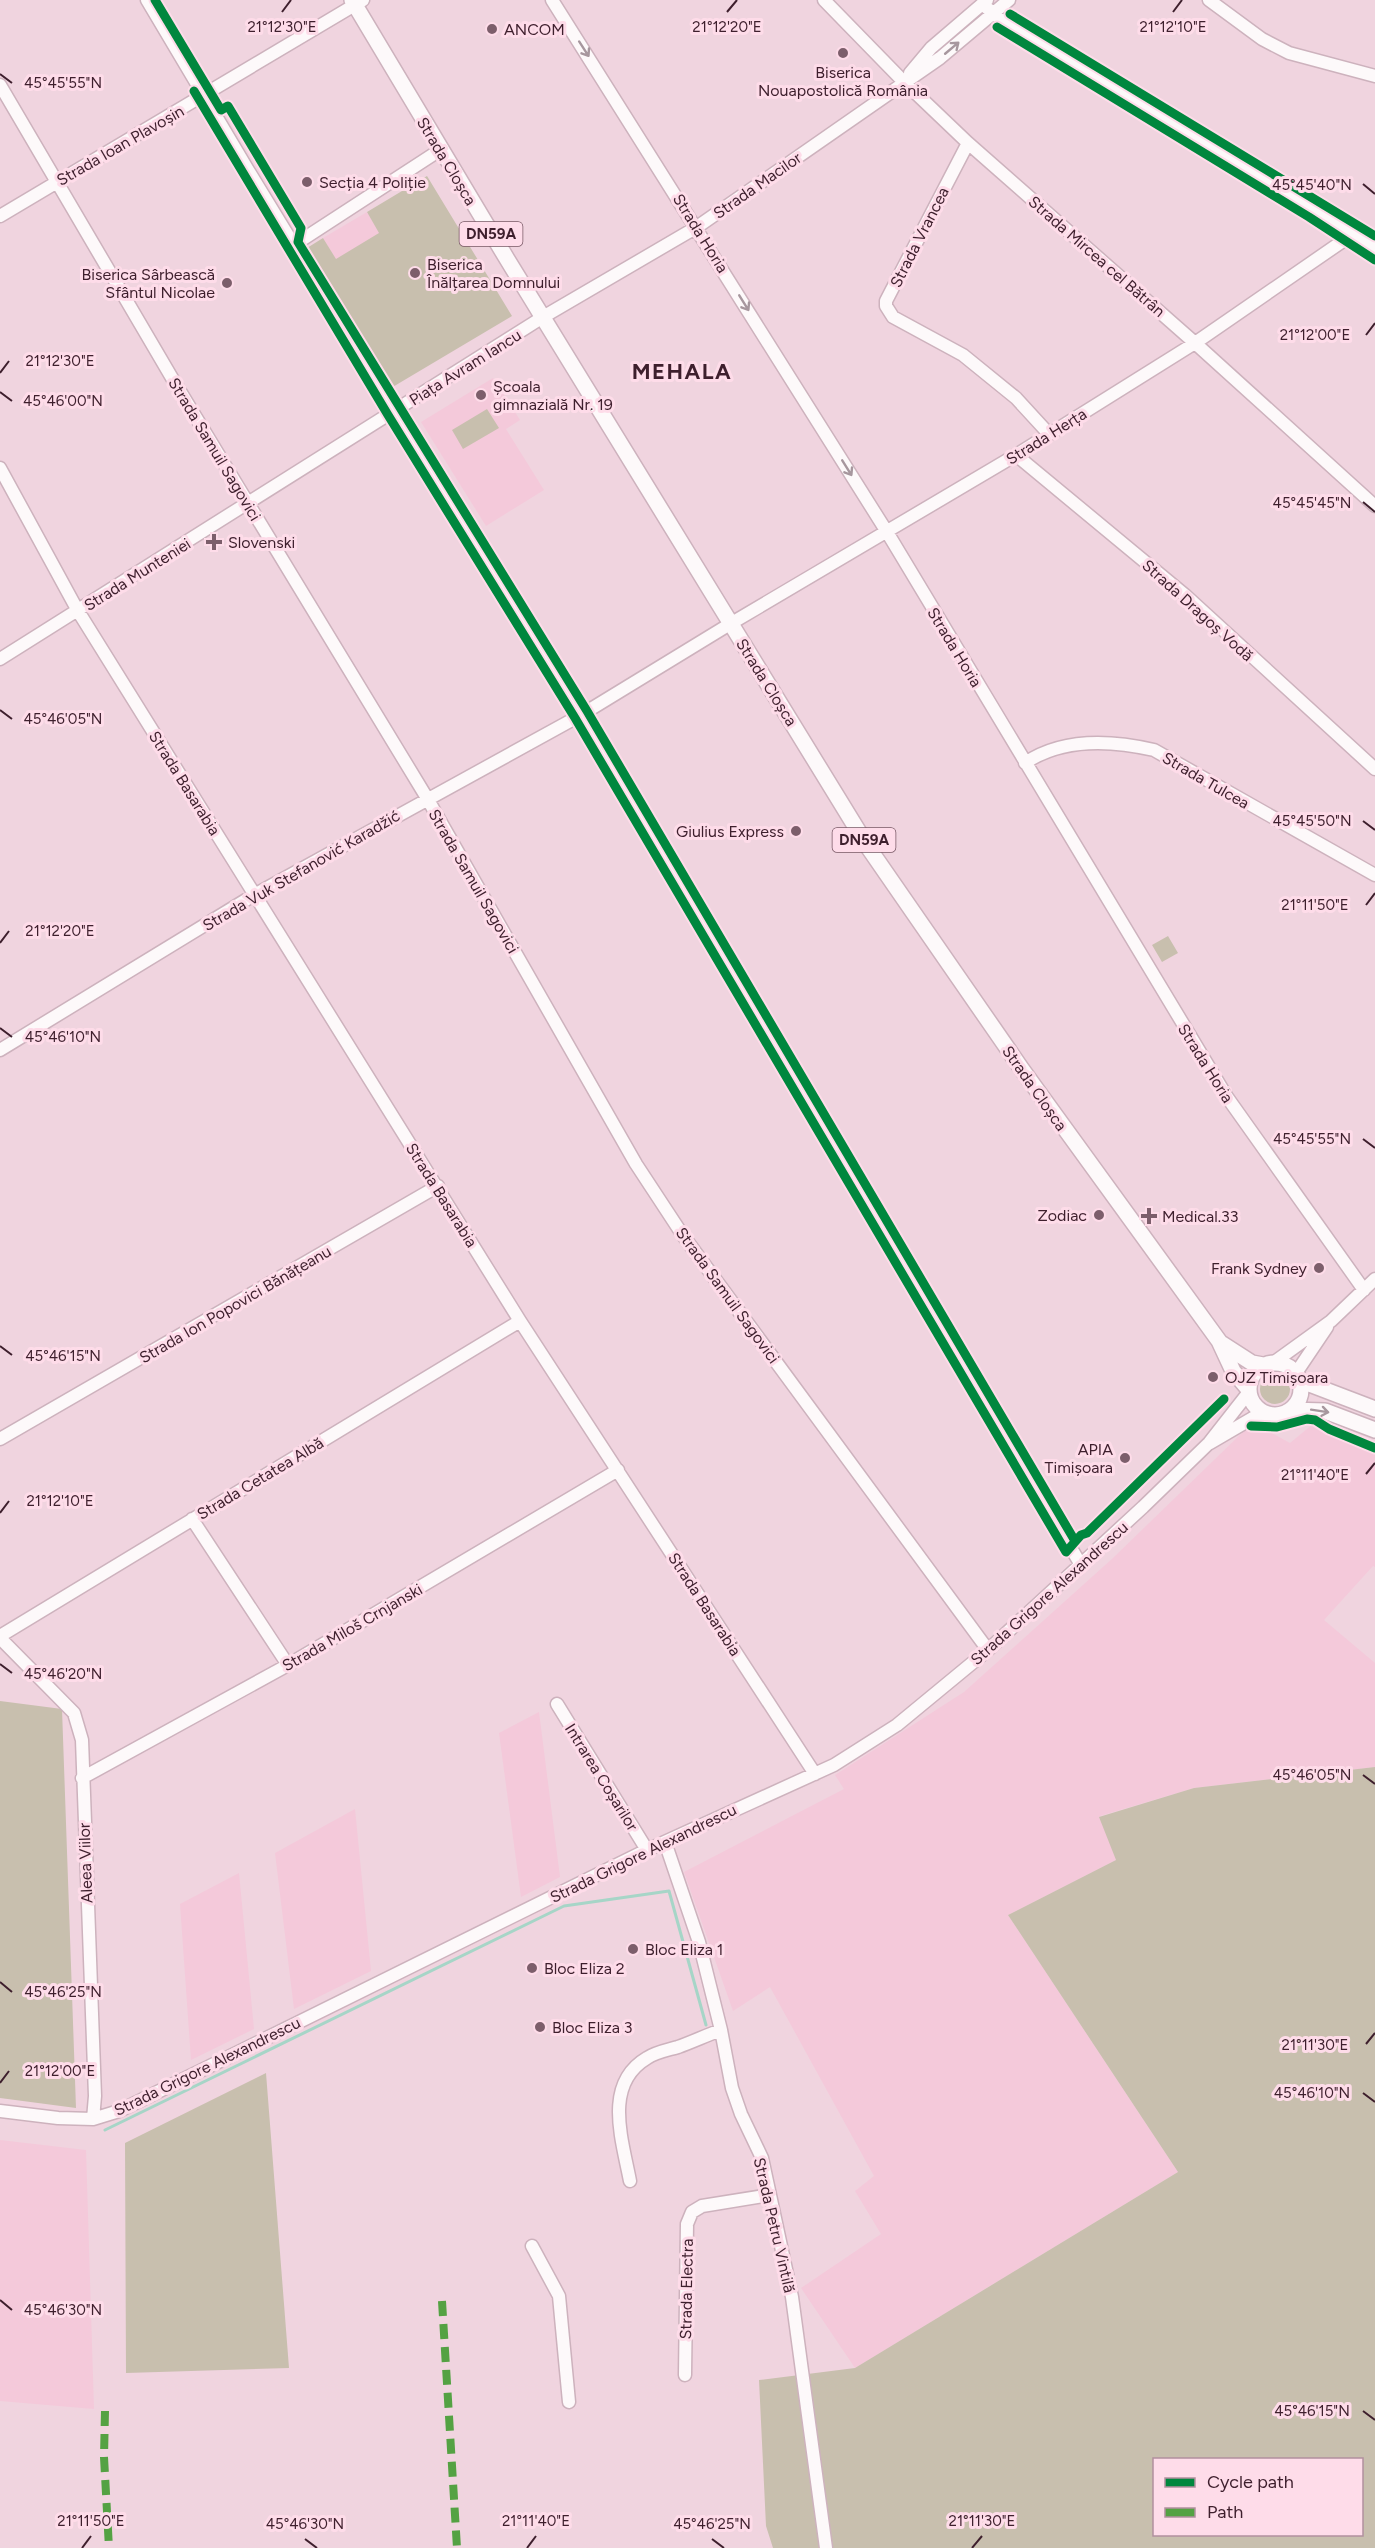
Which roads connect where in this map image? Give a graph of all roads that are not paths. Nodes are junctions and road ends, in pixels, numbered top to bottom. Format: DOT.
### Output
graph roads {
  1 [pos="147,0"];
  2 [pos="552,0"];
  3 [pos="824,0"];
  4 [pos="1009,0"];
  5 [pos="1209,0"];
  6 [pos="356,2"];
  7 [pos="985,2"];
  8 [pos="993,14"];
  9 [pos="1375,76"];
  10 [pos="903,81"];
  11 [pos="0,85"];
  12 [pos="205,96"];
  13 [pos="968,143"];
  14 [pos="441,150"];
  15 [pos="57,180"];
  16 [pos="0,216"];
  17 [pos="697,227"];
  18 [pos="1353,234"];
  19 [pos="294,244"];
  20 [pos="1375,248"];
  21 [pos="543,317"];
  22 [pos="1195,343"];
  23 [pos="395,411"];
  24 [pos="1049,434"];
  25 [pos="1016,455"];
  26 [pos="0,468"];
  27 [pos="248,503"];
  28 [pos="1375,506"];
  29 [pos="887,532"];
  30 [pos="78,611"];
  31 [pos="730,624"];
  32 [pos="0,659"];
  33 [pos="581,716"];
  34 [pos="1025,763"];
  35 [pos="1375,769"];
  36 [pos="428,798"];
  37 [pos="1375,875"];
  38 [pos="255,895"];
  39 [pos="0,1050"];
  40 [pos="438,1186"];
  41 [pos="1375,1279"];
  42 [pos="1364,1290"];
  43 [pos="520,1321"];
  44 [pos="1331,1321"];
  45 [pos="1219,1341"];
  46 [pos="1268,1364"];
  47 [pos="1298,1377"];
  48 [pos="1249,1391"];
  49 [pos="1375,1409"];
  50 [pos="1290,1410"];
  51 [pos="1263,1412"];
  52 [pos="1375,1430"];
  53 [pos="0,1439"];
  54 [pos="1209,1443"];
  55 [pos="618,1470"];
  56 [pos="192,1519"];
  57 [pos="1081,1565"];
  58 [pos="2,1643"];
  59 [pos="988,1650"];
  60 [pos="288,1665"];
  61 [pos="557,1704"];
  62 [pos="815,1773"];
  63 [pos="82,1778"];
  64 [pos="665,1842"];
  65 [pos="647,1850"];
  66 [pos="721,2030"];
  67 [pos="0,2111"];
  68 [pos="93,2119"];
  69 [pos="630,2181"];
  70 [pos="770,2195"];
  71 [pos="532,2246"];
  72 [pos="685,2375"];
  73 [pos="569,2402"];
  74 [pos="826,2548"];
  1 -- 12 [label="street, Piața Avram Iancu"];
  2 -- 17 [label="street, Strada Horia, one-way"];
  3 -- 10 [label="street, Strada Mircea cel Bătrân"];
  4 -- 8 [label="street, Strada Macilor"];
  5 -- 9 [label="street"];
  6 -- 12 [label="street, Strada Ioan Plavoșin"];
  6 -- 14 [label="main road, Strada Cloșca / DN59A"];
  7 -- 8 [label="street"];
  7 -- 10 [label="street, Strada Macilor"];
  10 -- 8 [label="street, Strada Macilor, one-way"];
  8 -- 18 [label="street"];
  10 -- 13 [label="street, Strada Mircea cel Bătrân"];
  10 -- 17 [label="street, Strada Macilor"];
  11 -- 15 [label="street, Strada Samuil Sagovici"];
  12 -- 15 [label="street, Strada Ioan Plavoșin"];
  12 -- 19 [label="street, Piața Avram Iancu"];
  13 -- 22 [label="street, Strada Mircea cel Bătrân"];
  13 -- 24 [label="street, Strada Vrancea"];
  14 -- 19 [label="street"];
  14 -- 21 [label="main road, Strada Cloșca / DN59A"];
  15 -- 16 [label="street, Strada Ioan Plavoșin"];
  15 -- 27 [label="street, Strada Samuil Sagovici"];
  17 -- 21 [label="street, Strada Macilor"];
  17 -- 29 [label="street, Strada Horia, one-way"];
  18 -- 20 [label="street"];
  18 -- 22 [label="street, Strada Herța"];
  19 -- 23 [label="street, Piața Avram Iancu"];
  21 -- 23 [label="street, Piața Avram Iancu"];
  21 -- 31 [label="main road, Strada Cloșca / DN59A"];
  22 -- 24 [label="street, Strada Herța"];
  22 -- 28 [label="street, Strada Mircea cel Bătrân"];
  23 -- 27 [label="street, Strada Munteniei"];
  23 -- 33 [label="street"];
  24 -- 25 [label="street, Strada Herța"];
  25 -- 29 [label="street, Strada Herța"];
  25 -- 35 [label="street, Strada Dragoș Vodă"];
  26 -- 30 [label="street, Strada Basarabia"];
  27 -- 30 [label="street, Strada Munteniei"];
  27 -- 36 [label="street, Strada Samuil Sagovici"];
  29 -- 31 [label="street, Strada Herța"];
  29 -- 34 [label="street, Strada Horia"];
  30 -- 32 [label="street, Strada Munteniei"];
  30 -- 38 [label="street, Strada Basarabia"];
  31 -- 33 [label="street, Strada Vuk Stefanović Karadžić"];
  31 -- 45 [label="main road, Strada Cloșca / DN59A"];
  33 -- 36 [label="street, Strada Vuk Stefanović Karadžić"];
  33 -- 57 [label="street"];
  34 -- 37 [label="street, Strada Tulcea"];
  34 -- 42 [label="street, Strada Horia"];
  36 -- 38 [label="street, Strada Vuk Stefanović Karadžić"];
  36 -- 59 [label="street, Strada Samuil Sagovici"];
  38 -- 39 [label="street, Strada Vuk Stefanović Karadžić"];
  38 -- 40 [label="street, Strada Basarabia"];
  40 -- 43 [label="street, Strada Basarabia"];
  40 -- 53 [label="street, Strada Ion Popovici Bănățeanu"];
  41 -- 42 [label="street"];
  42 -- 44 [label="street"];
  43 -- 55 [label="street, Strada Basarabia"];
  43 -- 56 [label="street, Strada Cetatea Albă"];
  44 -- 46 [label="street"];
  44 -- 47 [label="street"];
  45 -- 46 [label="main road, Strada Cloșca / DN59A"];
  45 -- 48 [label="main road, Strada Cloșca / DN59A"];
  46 -- 47 [label="main road, DN59A"];
  46 -- 48 [label="main road"];
  47 -- 49 [label="main road, DN59A"];
  47 -- 50 [label="main road"];
  48 -- 51 [label="main road, DN59A"];
  48 -- 54 [label="street, Strada Grigore Alexandrescu"];
  50 -- 51 [label="main road"];
  50 -- 52 [label="main road, one-way"];
  51 -- 54 [label="street, Strada Grigore Alexandrescu"];
  54 -- 57 [label="street, Strada Grigore Alexandrescu"];
  55 -- 60 [label="street, Strada Miloš Crnjanski"];
  55 -- 62 [label="street, Strada Basarabia"];
  56 -- 58 [label="street, Strada Cetatea Albă"];
  56 -- 60 [label="street"];
  57 -- 59 [label="street, Strada Grigore Alexandrescu"];
  58 -- 63 [label="street, Aleea Viilor"];
  59 -- 62 [label="street, Strada Grigore Alexandrescu"];
  60 -- 63 [label="street, Strada Miloš Crnjanski"];
  61 -- 65 [label="street, Intrarea Coșarilor"];
  62 -- 64 [label="street, Strada Grigore Alexandrescu"];
  63 -- 68 [label="street, Aleea Viilor"];
  64 -- 65 [label="street, Strada Grigore Alexandrescu"];
  64 -- 66 [label="street, Strada Petru Vintilă"];
  65 -- 68 [label="street, Strada Grigore Alexandrescu"];
  66 -- 69 [label="street"];
  66 -- 70 [label="street, Strada Petru Vintilă"];
  67 -- 68 [label="street, Strada Grigore Alexandrescu"];
  70 -- 72 [label="street, Strada Electra"];
  70 -- 74 [label="street, Strada Petru Vintilă"];
  71 -- 73 [label="street"];
}
